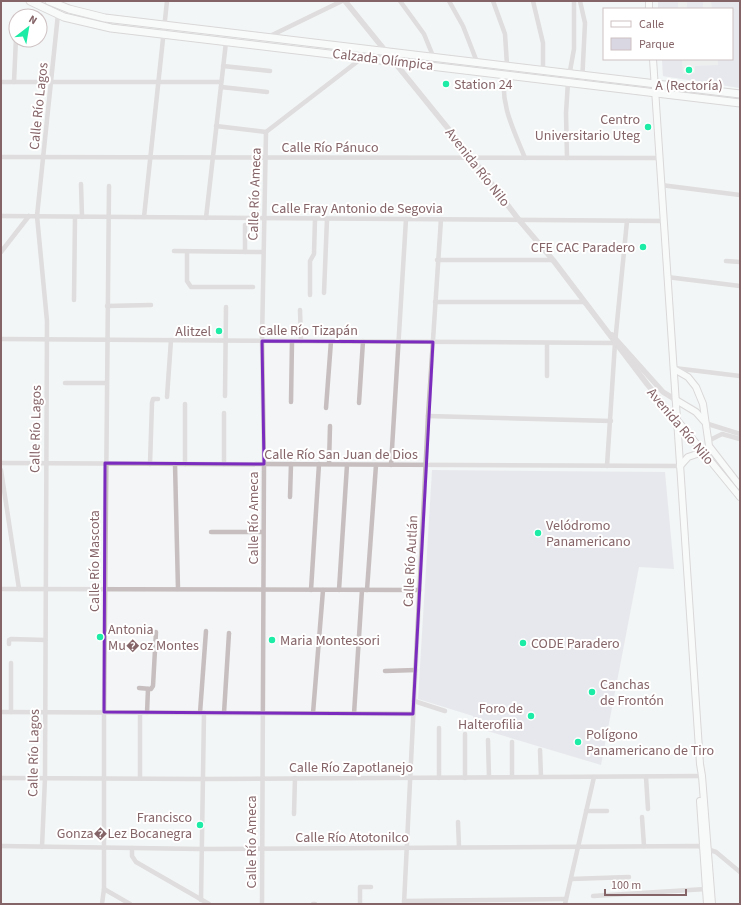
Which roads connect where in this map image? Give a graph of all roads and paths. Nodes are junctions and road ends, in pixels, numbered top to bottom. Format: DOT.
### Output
graph roads {
  1 [pos="30,1"];
  2 [pos="49,1"];
  3 [pos="167,1"];
  4 [pos="342,1"];
  5 [pos="345,1"];
  6 [pos="400,1"];
  7 [pos="449,1"];
  8 [pos="493,1"];
  9 [pos="533,1"];
  10 [pos="574,1"];
  11 [pos="580,1"];
  12 [pos="58,14"];
  13 [pos="164,25"];
  14 [pos="163,34"];
  15 [pos="268,37"];
  16 [pos="226,42"];
  17 [pos="16,48"];
  18 [pos="385,51"];
  19 [pos="433,56"];
  20 [pos="363,57"];
  21 [pos="392,60"];
  22 [pos="653,60"];
  23 [pos="477,62"];
  24 [pos="223,66"];
  25 [pos="507,66"];
  26 [pos="543,69"];
  27 [pos="270,71"];
  28 [pos="571,73"];
  29 [pos="504,74"];
  30 [pos="583,74"];
  31 [pos="51,81"];
  32 [pos="1,82"];
  33 [pos="14,82"];
  34 [pos="158,82"];
  35 [pos="568,82"];
  36 [pos="582,83"];
  37 [pos="654,83"];
  38 [pos="221,84"];
  39 [pos="267,92"];
  40 [pos="655,92"];
  41 [pos="740,94"];
  42 [pos="740,103"];
  43 [pos="216,126"];
  44 [pos="266,132"];
  45 [pos="1,157"];
  46 [pos="43,157"];
  47 [pos="150,158"];
  48 [pos="212,158"];
  49 [pos="266,158"];
  50 [pos="472,158"];
  51 [pos="524,158"];
  52 [pos="567,158"];
  53 [pos="660,158"];
  54 [pos="81,184"];
  55 [pos="661,185"];
  56 [pos="109,186"];
  57 [pos="740,195"];
  58 [pos="1,216"];
  59 [pos="29,216"];
  60 [pos="37,216"];
  61 [pos="75,217"];
  62 [pos="82,217"];
  63 [pos="108,217"];
  64 [pos="144,217"];
  65 [pos="206,218"];
  66 [pos="264,218"];
  67 [pos="315,218"];
  68 [pos="328,219"];
  69 [pos="406,219"];
  70 [pos="440,220"];
  71 [pos="519,220"];
  72 [pos="627,221"];
  73 [pos="664,221"];
  74 [pos="245,225"];
  75 [pos="174,251"];
  76 [pos="1,252"];
  77 [pos="187,252"];
  78 [pos="245,252"];
  79 [pos="263,252"];
  80 [pos="437,260"];
  81 [pos="553,260"];
  82 [pos="726,261"];
  83 [pos="740,262"];
  84 [pos="667,277"];
  85 [pos="254,286"];
  86 [pos="740,286"];
  87 [pos="324,292"];
  88 [pos="310,295"];
  89 [pos="74,300"];
  90 [pos="435,302"];
  91 [pos="585,302"];
  92 [pos="151,305"];
  93 [pos="107,306"];
  94 [pos="226,307"];
  95 [pos="300,310"];
  96 [pos="614,338"];
  97 [pos="1,339"];
  98 [pos="47,339"];
  99 [pos="106,340"];
  100 [pos="171,340"];
  101 [pos="226,340"];
  102 [pos="262,341"];
  103 [pos="292,341"];
  104 [pos="301,341"];
  105 [pos="332,341"];
  106 [pos="363,341"];
  107 [pos="398,342"];
  108 [pos="434,342"];
  109 [pos="547,342"];
  110 [pos="674,368"];
  111 [pos="547,376"];
  112 [pos="740,376"];
  113 [pos="106,382"];
  114 [pos="65,383"];
  115 [pos="225,396"];
  116 [pos="167,397"];
  117 [pos="158,399"];
  118 [pos="676,400"];
  119 [pos="291,402"];
  120 [pos="359,403"];
  121 [pos="185,404"];
  122 [pos="326,408"];
  123 [pos="224,413"];
  124 [pos="428,416"];
  125 [pos="677,420"];
  126 [pos="611,421"];
  127 [pos="705,423"];
  128 [pos="330,426"];
  129 [pos="740,434"];
  130 [pos="740,439"];
  131 [pos="708,441"];
  132 [pos="704,452"];
  133 [pos="1,463"];
  134 [pos="46,463"];
  135 [pos="105,463"];
  136 [pos="150,464"];
  137 [pos="175,464"];
  138 [pos="185,464"];
  139 [pos="224,464"];
  140 [pos="264,464"];
  141 [pos="291,464"];
  142 [pos="319,464"];
  143 [pos="329,464"];
  144 [pos="347,464"];
  145 [pos="376,465"];
  146 [pos="391,465"];
  147 [pos="426,465"];
  148 [pos="607,466"];
  149 [pos="680,466"];
  150 [pos="1,470"];
  151 [pos="740,486"];
  152 [pos="290,497"];
  153 [pos="740,497"];
  154 [pos="211,532"];
  155 [pos="263,532"];
  156 [pos="1,589"];
  157 [pos="19,589"];
  158 [pos="45,589"];
  159 [pos="105,589"];
  160 [pos="178,589"];
  161 [pos="263,590"];
  162 [pos="311,590"];
  163 [pos="323,590"];
  164 [pos="339,590"];
  165 [pos="364,590"];
  166 [pos="420,590"];
  167 [pos="156,632"];
  168 [pos="206,632"];
  169 [pos="229,632"];
  170 [pos="45,640"];
  171 [pos="8,644"];
  172 [pos="11,663"];
  173 [pos="416,670"];
  174 [pos="385,671"];
  175 [pos="139,688"];
  176 [pos="148,689"];
  177 [pos="414,701"];
  178 [pos="445,711"];
  179 [pos="1,712"];
  180 [pos="11,712"];
  181 [pos="45,712"];
  182 [pos="104,712"];
  183 [pos="140,712"];
  184 [pos="147,712"];
  185 [pos="202,713"];
  186 [pos="224,713"];
  187 [pos="263,713"];
  188 [pos="314,714"];
  189 [pos="354,714"];
  190 [pos="413,714"];
  191 [pos="439,728"];
  192 [pos="464,734"];
  193 [pos="488,740"];
  194 [pos="512,742"];
  195 [pos="540,750"];
  196 [pos="646,776"];
  197 [pos="700,776"];
  198 [pos="488,777"];
  199 [pos="512,777"];
  200 [pos="541,777"];
  201 [pos="594,777"];
  202 [pos="1,778"];
  203 [pos="45,778"];
  204 [pos="104,778"];
  205 [pos="140,778"];
  206 [pos="262,778"];
  207 [pos="295,778"];
  208 [pos="411,778"];
  209 [pos="439,778"];
  210 [pos="465,778"];
  211 [pos="202,779"];
  212 [pos="648,809"];
  213 [pos="586,811"];
  214 [pos="607,811"];
  215 [pos="294,814"];
  216 [pos="642,817"];
  217 [pos="458,822"];
  218 [pos="1,846"];
  219 [pos="644,846"];
  220 [pos="42,847"];
  221 [pos="104,847"];
  222 [pos="459,847"];
  223 [pos="578,847"];
  224 [pos="132,848"];
  225 [pos="201,848"];
  226 [pos="262,848"];
  227 [pos="406,848"];
  228 [pos="706,848"];
  229 [pos="740,872"];
  230 [pos="629,877"];
  231 [pos="571,879"];
  232 [pos="371,887"];
  233 [pos="104,889"];
  234 [pos="706,889"];
  235 [pos="592,896"];
  236 [pos="201,900"];
  237 [pos="566,901"];
  238 [pos="404,902"];
  239 [pos="102,904"];
  240 [pos="130,904"];
  241 [pos="208,904"];
  242 [pos="262,904"];
  243 [pos="360,904"];
  244 [pos="707,904"];
  245 [pos="712,904"];
  1 -- 12 [label="main road, Calzada Olímpica"];
  2 -- 13 [label="main road, Calzada Olímpica"];
  3 -- 13 [label="street"];
  4 -- 15 [label="street"];
  5 -- 18 [label="street, Avenida Río Nilo"];
  6 -- 19 [label="street"];
  7 -- 23 [label="street"];
  8 -- 25 [label="street"];
  9 -- 26 [label="street"];
  10 -- 28 [label="street"];
  11 -- 30 [label="street"];
  12 -- 14 [label="main road, Calzada Olímpica"];
  12 -- 31 [label="street, Calle Río Lagos"];
  13 -- 14 [label="street"];
  13 -- 15 [label="main road, Calzada Olímpica"];
  14 -- 16 [label="main road, Calzada Olímpica"];
  14 -- 34 [label="street"];
  15 -- 18 [label="main road, Calzada Olímpica"];
  16 -- 20 [label="main road, Calzada Olímpica"];
  16 -- 24 [label="street"];
  17 -- 33 [label="street"];
  18 -- 19 [label="main road, Calzada Olímpica"];
  18 -- 21 [label="street, Avenida Río Nilo"];
  19 -- 23 [label="main road, Calzada Olímpica"];
  20 -- 21 [label="main road, Calzada Olímpica"];
  20 -- 44 [label="street"];
  21 -- 29 [label="main road, Calzada Olímpica"];
  21 -- 50 [label="street, Avenida Río Nilo"];
  22 -- 37 [label="main road"];
  23 -- 25 [label="main road, Calzada Olímpica"];
  24 -- 27 [label="street"];
  24 -- 38 [label="street"];
  25 -- 26 [label="main road, Calzada Olímpica"];
  26 -- 28 [label="main road, Calzada Olímpica"];
  28 -- 30 [label="main road, Calzada Olímpica"];
  28 -- 35 [label="street"];
  29 -- 35 [label="main road, Calzada Olímpica"];
  29 -- 51 [label="street"];
  30 -- 36 [label="street"];
  30 -- 37 [label="main road, Calzada Olímpica"];
  31 -- 33 [label="street"];
  31 -- 34 [label="street"];
  31 -- 46 [label="street, Calle Río Lagos"];
  32 -- 33 [label="street"];
  34 -- 38 [label="street"];
  34 -- 47 [label="street"];
  35 -- 36 [label="main road, Calzada Olímpica"];
  35 -- 52 [label="street"];
  36 -- 40 [label="main road, Calzada Olímpica"];
  37 -- 40 [label="main road"];
  37 -- 41 [label="main road, Calzada Olímpica"];
  38 -- 39 [label="street"];
  38 -- 43 [label="street"];
  40 -- 42 [label="main road, Calzada Olímpica"];
  40 -- 53 [label="main road"];
  43 -- 44 [label="street"];
  43 -- 48 [label="street"];
  44 -- 49 [label="street, Calle Río Ameca"];
  45 -- 46 [label="street, Calle Río Pánuco"];
  46 -- 47 [label="street, Calle Río Pánuco"];
  46 -- 60 [label="street, Calle Río Lagos"];
  47 -- 48 [label="street, Calle Río Pánuco"];
  47 -- 64 [label="street"];
  48 -- 49 [label="street, Calle Río Pánuco"];
  48 -- 65 [label="street"];
  49 -- 50 [label="street, Calle Río Pánuco"];
  49 -- 66 [label="street, Calle Río Ameca"];
  50 -- 51 [label="street, Calle Río Pánuco"];
  50 -- 71 [label="street, Avenida Río Nilo"];
  51 -- 52 [label="street, Calle Río Pánuco"];
  52 -- 53 [label="street, Calle Río Pánuco"];
  53 -- 55 [label="main road"];
  54 -- 62 [label="street"];
  55 -- 57 [label="street"];
  55 -- 73 [label="main road"];
  56 -- 63 [label="street, Calle Río Mascota"];
  58 -- 59 [label="street, Calle Fray Antonio de Segovia"];
  59 -- 60 [label="street, Calle Fray Antonio de Segovia"];
  59 -- 76 [label="street"];
  60 -- 61 [label="street, Calle Fray Antonio de Segovia"];
  60 -- 98 [label="street, Calle Río Lagos"];
  61 -- 62 [label="street, Calle Fray Antonio de Segovia"];
  61 -- 89 [label="street"];
  62 -- 63 [label="street, Calle Fray Antonio de Segovia"];
  63 -- 64 [label="street, Calle Fray Antonio de Segovia"];
  63 -- 93 [label="street, Calle Río Mascota"];
  64 -- 65 [label="street, Calle Fray Antonio de Segovia"];
  65 -- 66 [label="street, Calle Fray Antonio de Segovia"];
  66 -- 67 [label="street, Calle Fray Antonio de Segovia"];
  66 -- 79 [label="street, Calle Río Ameca"];
  67 -- 68 [label="street, Calle Fray Antonio de Segovia"];
  67 -- 88 [label="street"];
  68 -- 69 [label="street, Calle Fray Antonio de Segovia"];
  68 -- 87 [label="street"];
  69 -- 70 [label="street, Calle Fray Antonio de Segovia"];
  69 -- 107 [label="street"];
  70 -- 71 [label="street, Calle Fray Antonio de Segovia"];
  70 -- 80 [label="street, Calle Río Autlán"];
  71 -- 72 [label="street, Calle Fray Antonio de Segovia"];
  71 -- 81 [label="street, Avenida Río Nilo"];
  72 -- 73 [label="street, Calle Fray Antonio de Segovia"];
  72 -- 96 [label="street"];
  73 -- 84 [label="main road"];
  74 -- 78 [label="street"];
  75 -- 77 [label="street"];
  77 -- 78 [label="street"];
  77 -- 85 [label="street"];
  78 -- 79 [label="street"];
  79 -- 102 [label="street, Calle Río Ameca"];
  80 -- 81 [label="street"];
  80 -- 90 [label="street, Calle Río Autlán"];
  81 -- 91 [label="street, Avenida Río Nilo"];
  82 -- 83 [label="street"];
  84 -- 86 [label="street"];
  84 -- 110 [label="main road"];
  90 -- 91 [label="street"];
  90 -- 108 [label="street, Calle Río Autlán"];
  91 -- 96 [label="street, Avenida Río Nilo"];
  92 -- 93 [label="street"];
  93 -- 99 [label="street, Calle Río Mascota"];
  94 -- 101 [label="street"];
  95 -- 104 [label="street"];
  96 -- 109 [label="street, Calle Río Tizapán"];
  96 -- 118 [label="street, Avenida Río Nilo"];
  96 -- 125 [label="street, Avenida Río Nilo"];
  96 -- 126 [label="street"];
  97 -- 98 [label="street, Calle Río Tizapán"];
  98 -- 99 [label="street, Calle Río Tizapán"];
  98 -- 134 [label="street, Calle Río Lagos"];
  99 -- 100 [label="street, Calle Río Tizapán"];
  99 -- 113 [label="street, Calle Río Mascota"];
  100 -- 101 [label="street, Calle Río Tizapán"];
  100 -- 116 [label="street"];
  101 -- 102 [label="street, Calle Río Tizapán"];
  101 -- 115 [label="street"];
  102 -- 103 [label="street, Calle Río Tizapán"];
  102 -- 140 [label="street, Calle Río Ameca"];
  103 -- 104 [label="street, Calle Río Tizapán"];
  103 -- 119 [label="street"];
  104 -- 105 [label="street, Calle Río Tizapán"];
  105 -- 106 [label="street, Calle Río Tizapán"];
  105 -- 122 [label="street"];
  106 -- 107 [label="street, Calle Río Tizapán"];
  106 -- 120 [label="street"];
  107 -- 108 [label="street, Calle Río Tizapán"];
  107 -- 146 [label="street"];
  108 -- 109 [label="street, Calle Río Tizapán"];
  108 -- 124 [label="street, Calle Río Autlán"];
  109 -- 111 [label="street"];
  110 -- 112 [label="street"];
  110 -- 118 [label="main road"];
  110 -- 127 [label="main road"];
  113 -- 114 [label="street"];
  113 -- 135 [label="street, Calle Río Mascota"];
  117 -- 136 [label="street"];
  118 -- 125 [label="main road"];
  118 -- 127 [label="main road, Avenida Río Nilo"];
  121 -- 138 [label="street"];
  123 -- 139 [label="street"];
  124 -- 126 [label="street"];
  124 -- 147 [label="street, Calle Río Autlán"];
  125 -- 132 [label="main road, Avenida Río Nilo"];
  125 -- 149 [label="main road"];
  126 -- 148 [label="street"];
  127 -- 129 [label="street"];
  127 -- 131 [label="main road, Avenida Río Nilo"];
  128 -- 143 [label="street"];
  130 -- 131 [label="street"];
  131 -- 151 [label="main road, Avenida Río Nilo"];
  132 -- 149 [label="main road"];
  132 -- 153 [label="main road, Avenida Río Nilo"];
  133 -- 134 [label="street, Calle Río San Juan de Dios"];
  134 -- 135 [label="street, Calle Río San Juan de Dios"];
  134 -- 158 [label="street, Calle Río Lagos"];
  135 -- 136 [label="street, Calle Río San Juan de Dios"];
  135 -- 159 [label="street, Calle Río Mascota"];
  136 -- 137 [label="street, Calle Río San Juan de Dios"];
  137 -- 138 [label="street, Calle Río San Juan de Dios"];
  137 -- 160 [label="street"];
  138 -- 139 [label="street, Calle Río San Juan de Dios"];
  139 -- 140 [label="street, Calle Río San Juan de Dios"];
  140 -- 141 [label="street, Calle Río San Juan de Dios"];
  140 -- 155 [label="street, Calle Río Ameca"];
  141 -- 142 [label="street, Calle Río San Juan de Dios"];
  141 -- 152 [label="street"];
  142 -- 143 [label="street, Calle Río San Juan de Dios"];
  142 -- 162 [label="street"];
  143 -- 144 [label="street, Calle Río San Juan de Dios"];
  144 -- 145 [label="street, Calle Río San Juan de Dios"];
  144 -- 164 [label="street"];
  145 -- 146 [label="street, Calle Río San Juan de Dios"];
  145 -- 165 [label="street"];
  146 -- 147 [label="street, Calle Río San Juan de Dios"];
  147 -- 148 [label="street, Calle Río San Juan de Dios"];
  147 -- 166 [label="street, Calle Río Autlán"];
  148 -- 149 [label="street, Calle Río San Juan de Dios"];
  149 -- 197 [label="main road"];
  150 -- 157 [label="street"];
  154 -- 155 [label="street"];
  155 -- 161 [label="street, Calle Río Ameca"];
  156 -- 157 [label="street"];
  157 -- 158 [label="street"];
  158 -- 159 [label="street"];
  158 -- 170 [label="street, Calle Río Lagos"];
  159 -- 160 [label="street"];
  159 -- 182 [label="street, Calle Río Mascota"];
  160 -- 161 [label="street"];
  161 -- 162 [label="street"];
  161 -- 187 [label="street, Calle Río Ameca"];
  162 -- 163 [label="street"];
  163 -- 164 [label="street"];
  163 -- 188 [label="street"];
  164 -- 165 [label="street"];
  165 -- 166 [label="street"];
  165 -- 189 [label="street"];
  166 -- 173 [label="street, Calle Río Autlán"];
  167 -- 176 [label="street"];
  168 -- 185 [label="street"];
  169 -- 186 [label="street"];
  170 -- 171 [label="street"];
  170 -- 181 [label="street, Calle Río Lagos"];
  172 -- 180 [label="street"];
  173 -- 174 [label="street"];
  173 -- 177 [label="street, Calle Río Autlán"];
  175 -- 176 [label="street"];
  176 -- 184 [label="street"];
  177 -- 178 [label="street"];
  177 -- 190 [label="street, Calle Río Autlán"];
  179 -- 180 [label="street"];
  180 -- 181 [label="street"];
  181 -- 182 [label="street"];
  181 -- 203 [label="street, Calle Río Lagos"];
  182 -- 183 [label="street"];
  182 -- 204 [label="street, Calle Río Mascota"];
  183 -- 184 [label="street"];
  183 -- 205 [label="street"];
  184 -- 185 [label="street"];
  185 -- 186 [label="street"];
  185 -- 211 [label="street"];
  186 -- 187 [label="street"];
  187 -- 188 [label="street"];
  187 -- 206 [label="street, Calle Río Ameca"];
  188 -- 189 [label="street"];
  189 -- 190 [label="street"];
  190 -- 208 [label="street, Calle Río Autlán"];
  191 -- 209 [label="street"];
  192 -- 210 [label="street"];
  193 -- 198 [label="street"];
  194 -- 199 [label="street"];
  195 -- 200 [label="street"];
  196 -- 197 [label="street, Calle Río Zapotlanejo"];
  196 -- 201 [label="street, Calle Río Zapotlanejo"];
  196 -- 212 [label="street"];
  197 -- 228 [label="main road"];
  198 -- 199 [label="street, Calle Río Zapotlanejo"];
  198 -- 210 [label="street, Calle Río Zapotlanejo"];
  199 -- 200 [label="street, Calle Río Zapotlanejo"];
  200 -- 201 [label="street, Calle Río Zapotlanejo"];
  201 -- 213 [label="street"];
  202 -- 203 [label="street, Calle Río Zapotlanejo"];
  203 -- 204 [label="street, Calle Río Zapotlanejo"];
  203 -- 220 [label="street, Calle Río Lagos"];
  204 -- 205 [label="street, Calle Río Zapotlanejo"];
  204 -- 221 [label="street, Calle Río Mascota"];
  205 -- 211 [label="street, Calle Río Zapotlanejo"];
  206 -- 207 [label="street, Calle Río Zapotlanejo"];
  206 -- 211 [label="street, Calle Río Zapotlanejo"];
  206 -- 226 [label="street, Calle Río Ameca"];
  207 -- 208 [label="street, Calle Río Zapotlanejo"];
  207 -- 215 [label="street"];
  208 -- 209 [label="street, Calle Río Zapotlanejo"];
  208 -- 227 [label="street, Calle Río Autlán"];
  209 -- 210 [label="street, Calle Río Zapotlanejo"];
  211 -- 225 [label="street"];
  213 -- 214 [label="street"];
  213 -- 223 [label="street"];
  216 -- 219 [label="street"];
  217 -- 222 [label="street"];
  218 -- 220 [label="street, Calle Río Atotonilco"];
  219 -- 223 [label="street, Calle Río Atotonilco"];
  219 -- 228 [label="street, Calle Río Atotonilco"];
  220 -- 221 [label="street, Calle Río Atotonilco"];
  221 -- 224 [label="street, Calle Río Atotonilco"];
  221 -- 233 [label="street, Calle Río Mascota"];
  222 -- 223 [label="street, Calle Río Atotonilco"];
  222 -- 227 [label="street, Calle Río Atotonilco"];
  223 -- 231 [label="street"];
  224 -- 225 [label="street, Calle Río Atotonilco"];
  224 -- 236 [label="street"];
  225 -- 226 [label="street, Calle Río Atotonilco"];
  225 -- 236 [label="street"];
  226 -- 227 [label="street, Calle Río Atotonilco"];
  226 -- 242 [label="street, Calle Río Ameca"];
  227 -- 238 [label="street, Calle Río Autlán"];
  228 -- 229 [label="street"];
  228 -- 234 [label="main road"];
  228 -- 245 [label="main road"];
  230 -- 231 [label="street"];
  231 -- 237 [label="street"];
  232 -- 243 [label="street"];
  233 -- 239 [label="street, Calle Río Mascota"];
  233 -- 240 [label="street"];
  234 -- 235 [label="street"];
  234 -- 244 [label="main road"];
  236 -- 241 [label="street"];
  237 -- 238 [label="street"];
}
